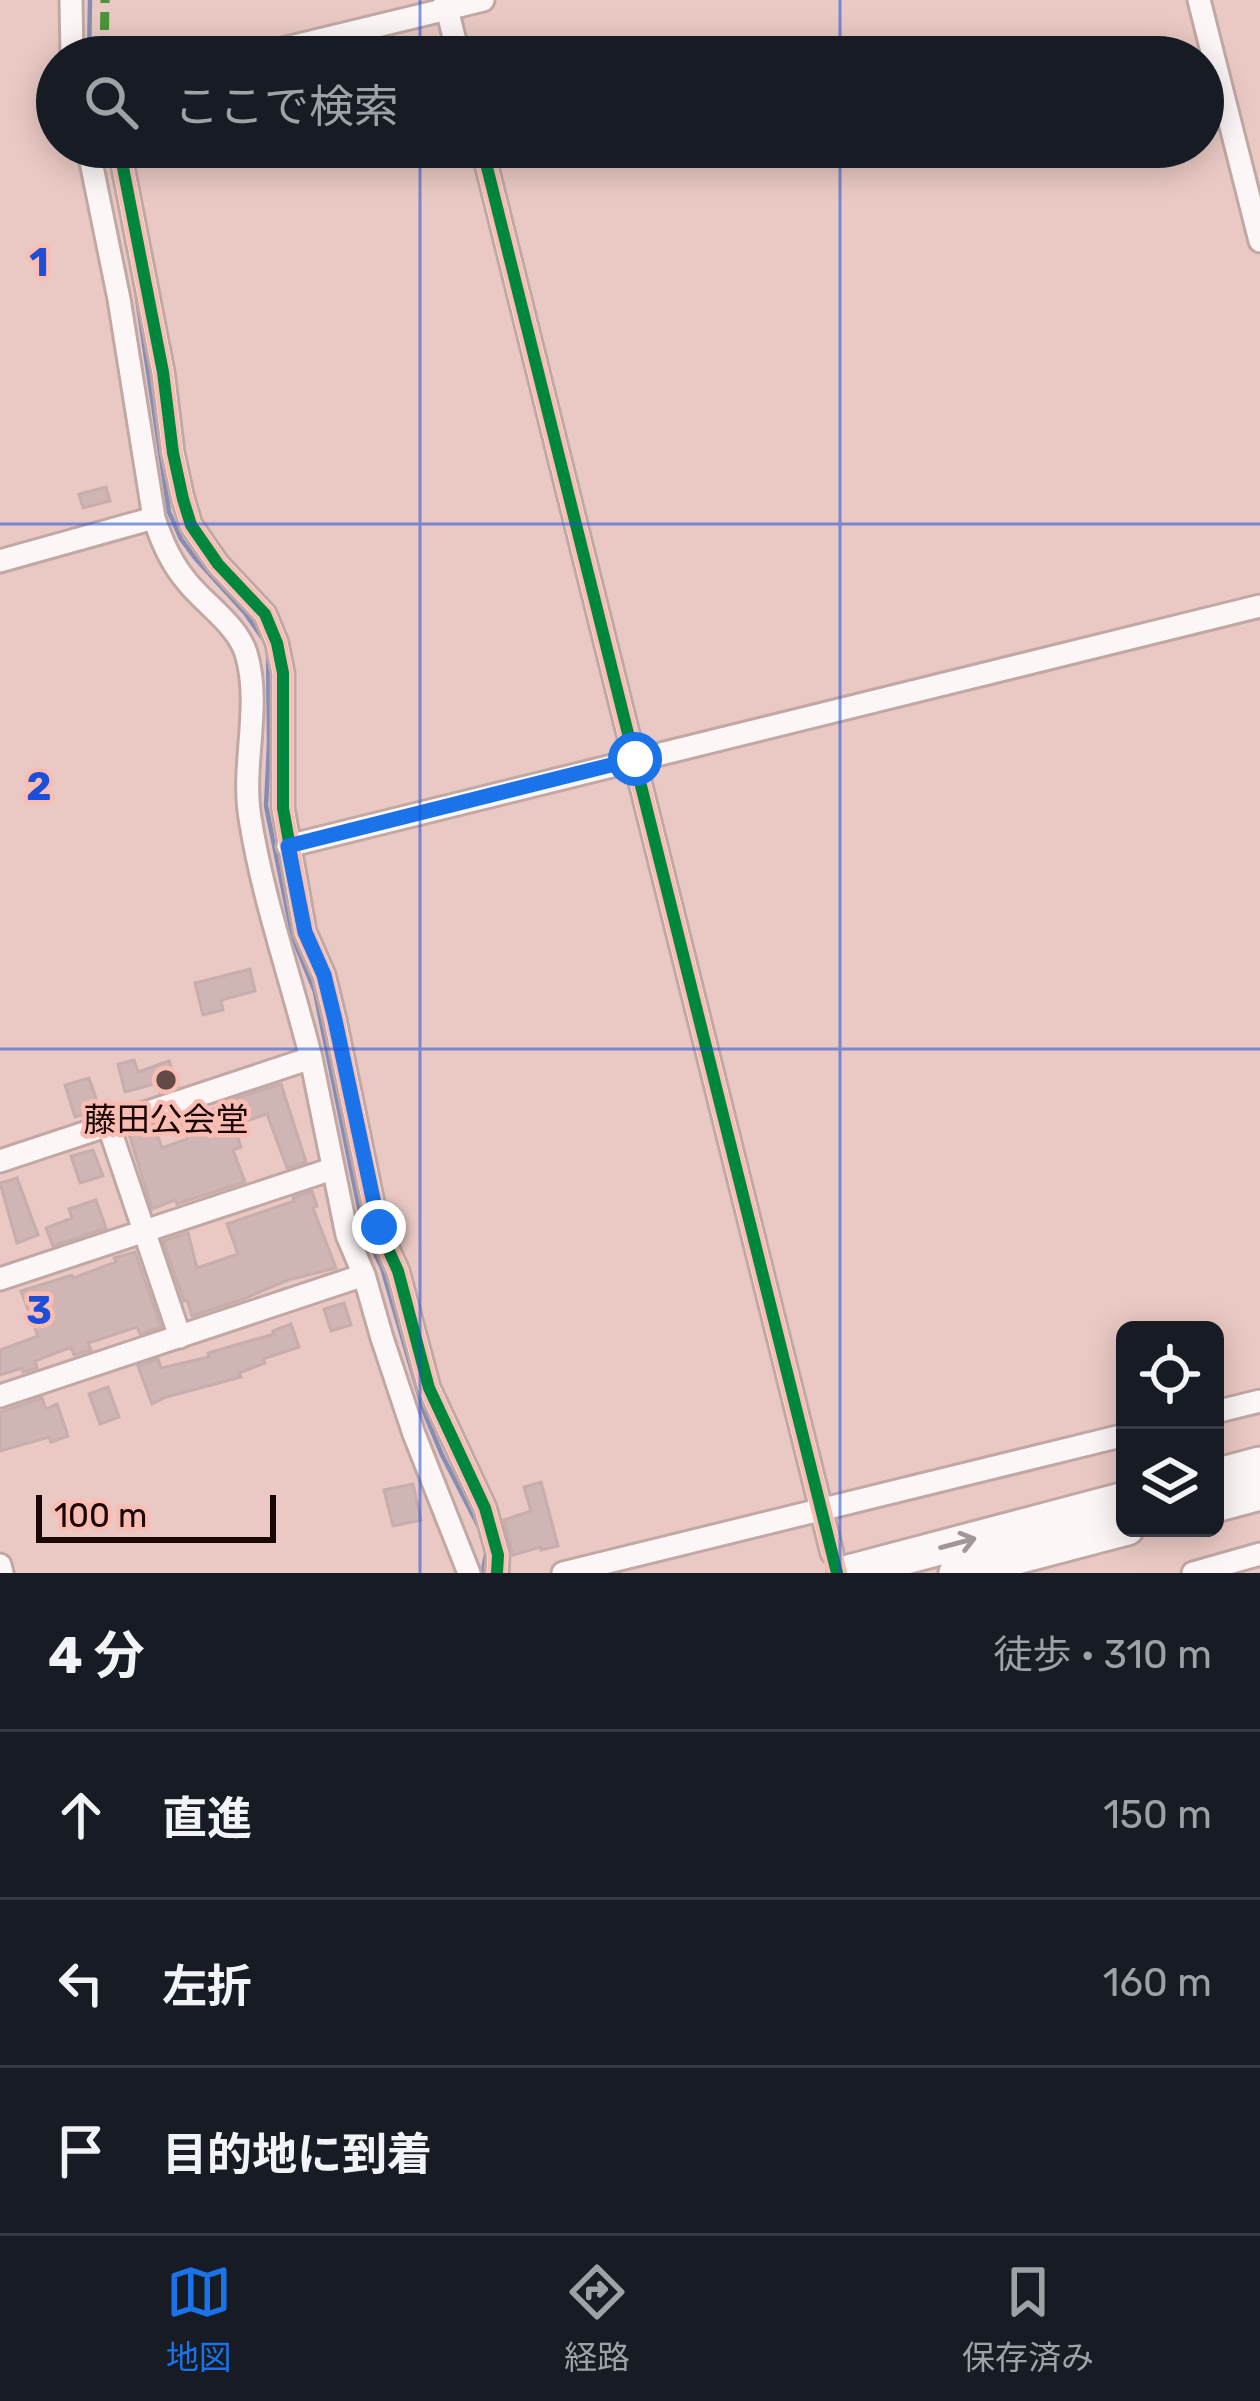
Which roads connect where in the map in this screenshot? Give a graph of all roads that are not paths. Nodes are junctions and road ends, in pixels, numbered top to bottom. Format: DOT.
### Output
graph roads {
  1 [pos="71,0"];
  2 [pos="483,0"];
  3 [pos="1199,0"];
  4 [pos="446,4"];
  5 [pos="72,36"];
  6 [pos="327,36"];
  7 [pos="454,36"];
  8 [pos="1208,36"];
  9 [pos="1224,99"];
  10 [pos="92,168"];
  11 [pos="123,168"];
  12 [pos="487,168"];
  13 [pos="1260,241"];
  14 [pos="154,518"];
  15 [pos="0,561"];
  16 [pos="1260,606"];
  17 [pos="635,759"];
  18 [pos="288,846"];
  19 [pos="311,1058"];
  20 [pos="108,1124"];
  21 [pos="0,1161"];
  22 [pos="332,1169"];
  23 [pos="146,1230"];
  24 [pos="364,1275"];
  25 [pos="0,1280"];
  26 [pos="180,1337"];
  27 [pos="0,1396"];
  28 [pos="1260,1401"];
  29 [pos="1224,1410"];
  30 [pos="1116,1437"];
  31 [pos="1260,1464"];
  32 [pos="1224,1474"];
  33 [pos="1260,1493"];
  34 [pos="1116,1501"];
  35 [pos="1224,1503"];
  36 [pos="823,1510"];
  37 [pos="1116,1531"];
  38 [pos="1260,1554"];
  39 [pos="838,1563"];
  40 [pos="468,1567"];
  41 [pos="497,1573"];
  42 [pos="563,1573"];
  43 [pos="956,1573"];
  44 [pos="1193,1573"];
  1 -- 5 [label="street"];
  2 -- 4 [label="street"];
  3 -- 8 [label="street"];
  4 -- 6 [label="street"];
  4 -- 7 [label="street"];
  9 -- 13 [label="street"];
  10 -- 14 [label="street"];
  11 -- 18 [label="street"];
  12 -- 17 [label="street"];
  14 -- 15 [label="street"];
  14 -- 19 [label="street"];
  16 -- 17 [label="street"];
  17 -- 18 [label="street"];
  17 -- 36 [label="street"];
  18 -- 41 [label="street"];
  19 -- 20 [label="street"];
  19 -- 22 [label="street"];
  20 -- 21 [label="street"];
  20 -- 23 [label="street"];
  22 -- 23 [label="street"];
  22 -- 24 [label="street"];
  23 -- 25 [label="street"];
  23 -- 26 [label="street"];
  24 -- 26 [label="street"];
  24 -- 40 [label="street"];
  26 -- 27 [label="street"];
  28 -- 29 [label="street"];
  30 -- 36 [label="street"];
  31 -- 32 [label="highway"];
  33 -- 35 [label="highway"];
  39 -- 34 [label="highway, one-way"];
  36 -- 39 [label="street"];
  36 -- 42 [label="street"];
  37 -- 43 [label="highway"];
  38 -- 44 [label="street"];
}
